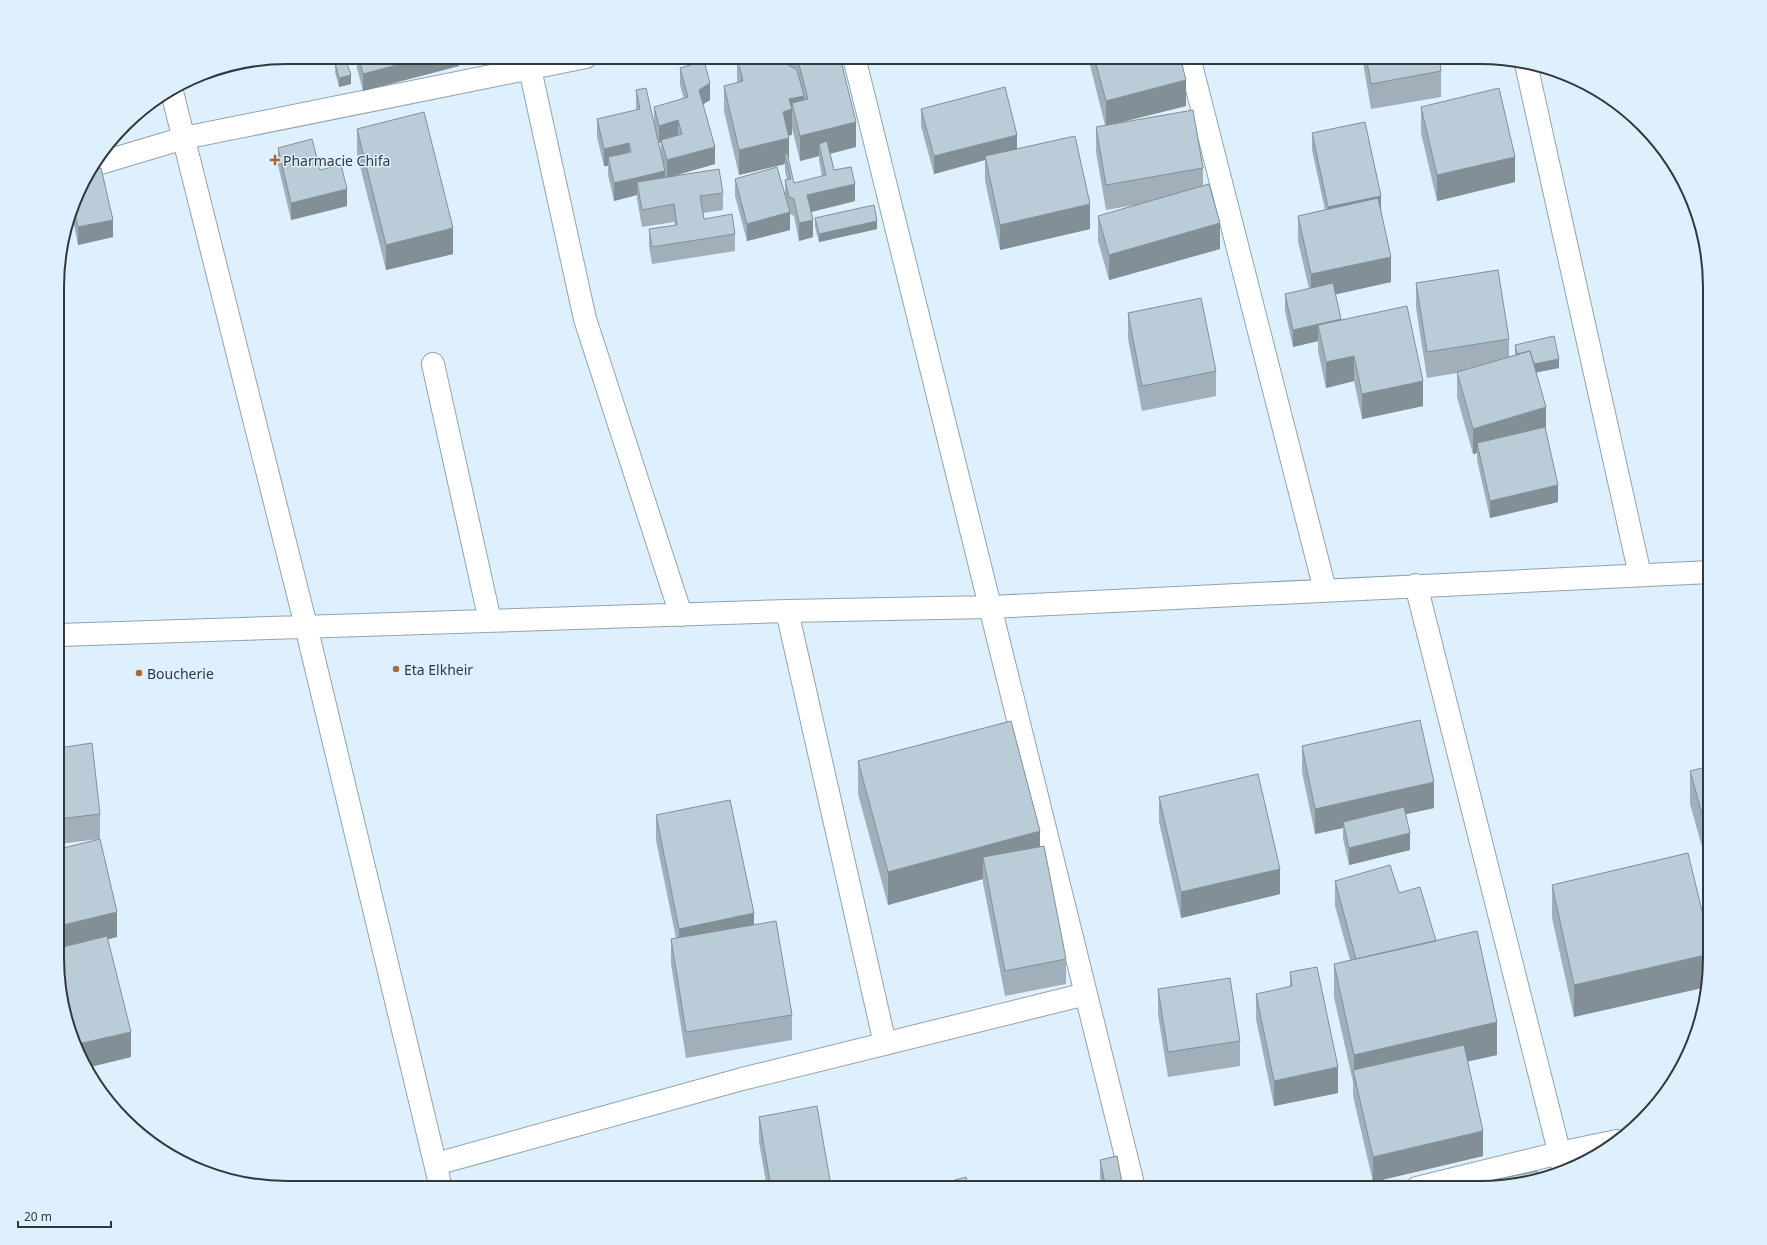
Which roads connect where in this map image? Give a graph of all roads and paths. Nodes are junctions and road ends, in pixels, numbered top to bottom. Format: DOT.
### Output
graph roads {
  1 [pos="553,64"];
  2 [pos="856,64"];
  3 [pos="1191,64"];
  4 [pos="530,69"];
  5 [pos="1527,69"];
  6 [pos="173,96"];
  7 [pos="184,138"];
  8 [pos="102,162"];
  9 [pos="433,364"];
  10 [pos="1703,572"];
  11 [pos="1640,575"];
  12 [pos="1416,585"];
  13 [pos="1325,590"];
  14 [pos="990,606"];
  15 [pos="787,611"];
  16 [pos="681,615"];
  17 [pos="490,620"];
  18 [pos="306,626"];
  19 [pos="64,635"];
  20 [pos="1086,994"];
  21 [pos="885,1044"];
  22 [pos="1594,1149"];
  23 [pos="1562,1162"];
  24 [pos="436,1164"];
  25 [pos="440,1181"];
  26 [pos="1132,1181"];
  27 [pos="1456,1181"];
  1 -- 4 [label="street"];
  2 -- 14 [label="street"];
  3 -- 13 [label="street"];
  4 -- 7 [label="street"];
  4 -- 16 [label="street"];
  5 -- 11 [label="street"];
  6 -- 7 [label="street"];
  7 -- 8 [label="street"];
  7 -- 18 [label="street"];
  9 -- 17 [label="street"];
  10 -- 11 [label="street"];
  11 -- 12 [label="street"];
  12 -- 13 [label="street"];
  12 -- 23 [label="street"];
  13 -- 14 [label="street"];
  14 -- 15 [label="street"];
  14 -- 20 [label="street"];
  15 -- 16 [label="street"];
  15 -- 21 [label="street"];
  16 -- 17 [label="street"];
  17 -- 18 [label="street"];
  18 -- 19 [label="street"];
  18 -- 24 [label="street"];
  20 -- 21 [label="street"];
  20 -- 26 [label="street"];
  21 -- 24 [label="street"];
  22 -- 23 [label="street"];
  23 -- 27 [label="street"];
  24 -- 25 [label="street"];
}
